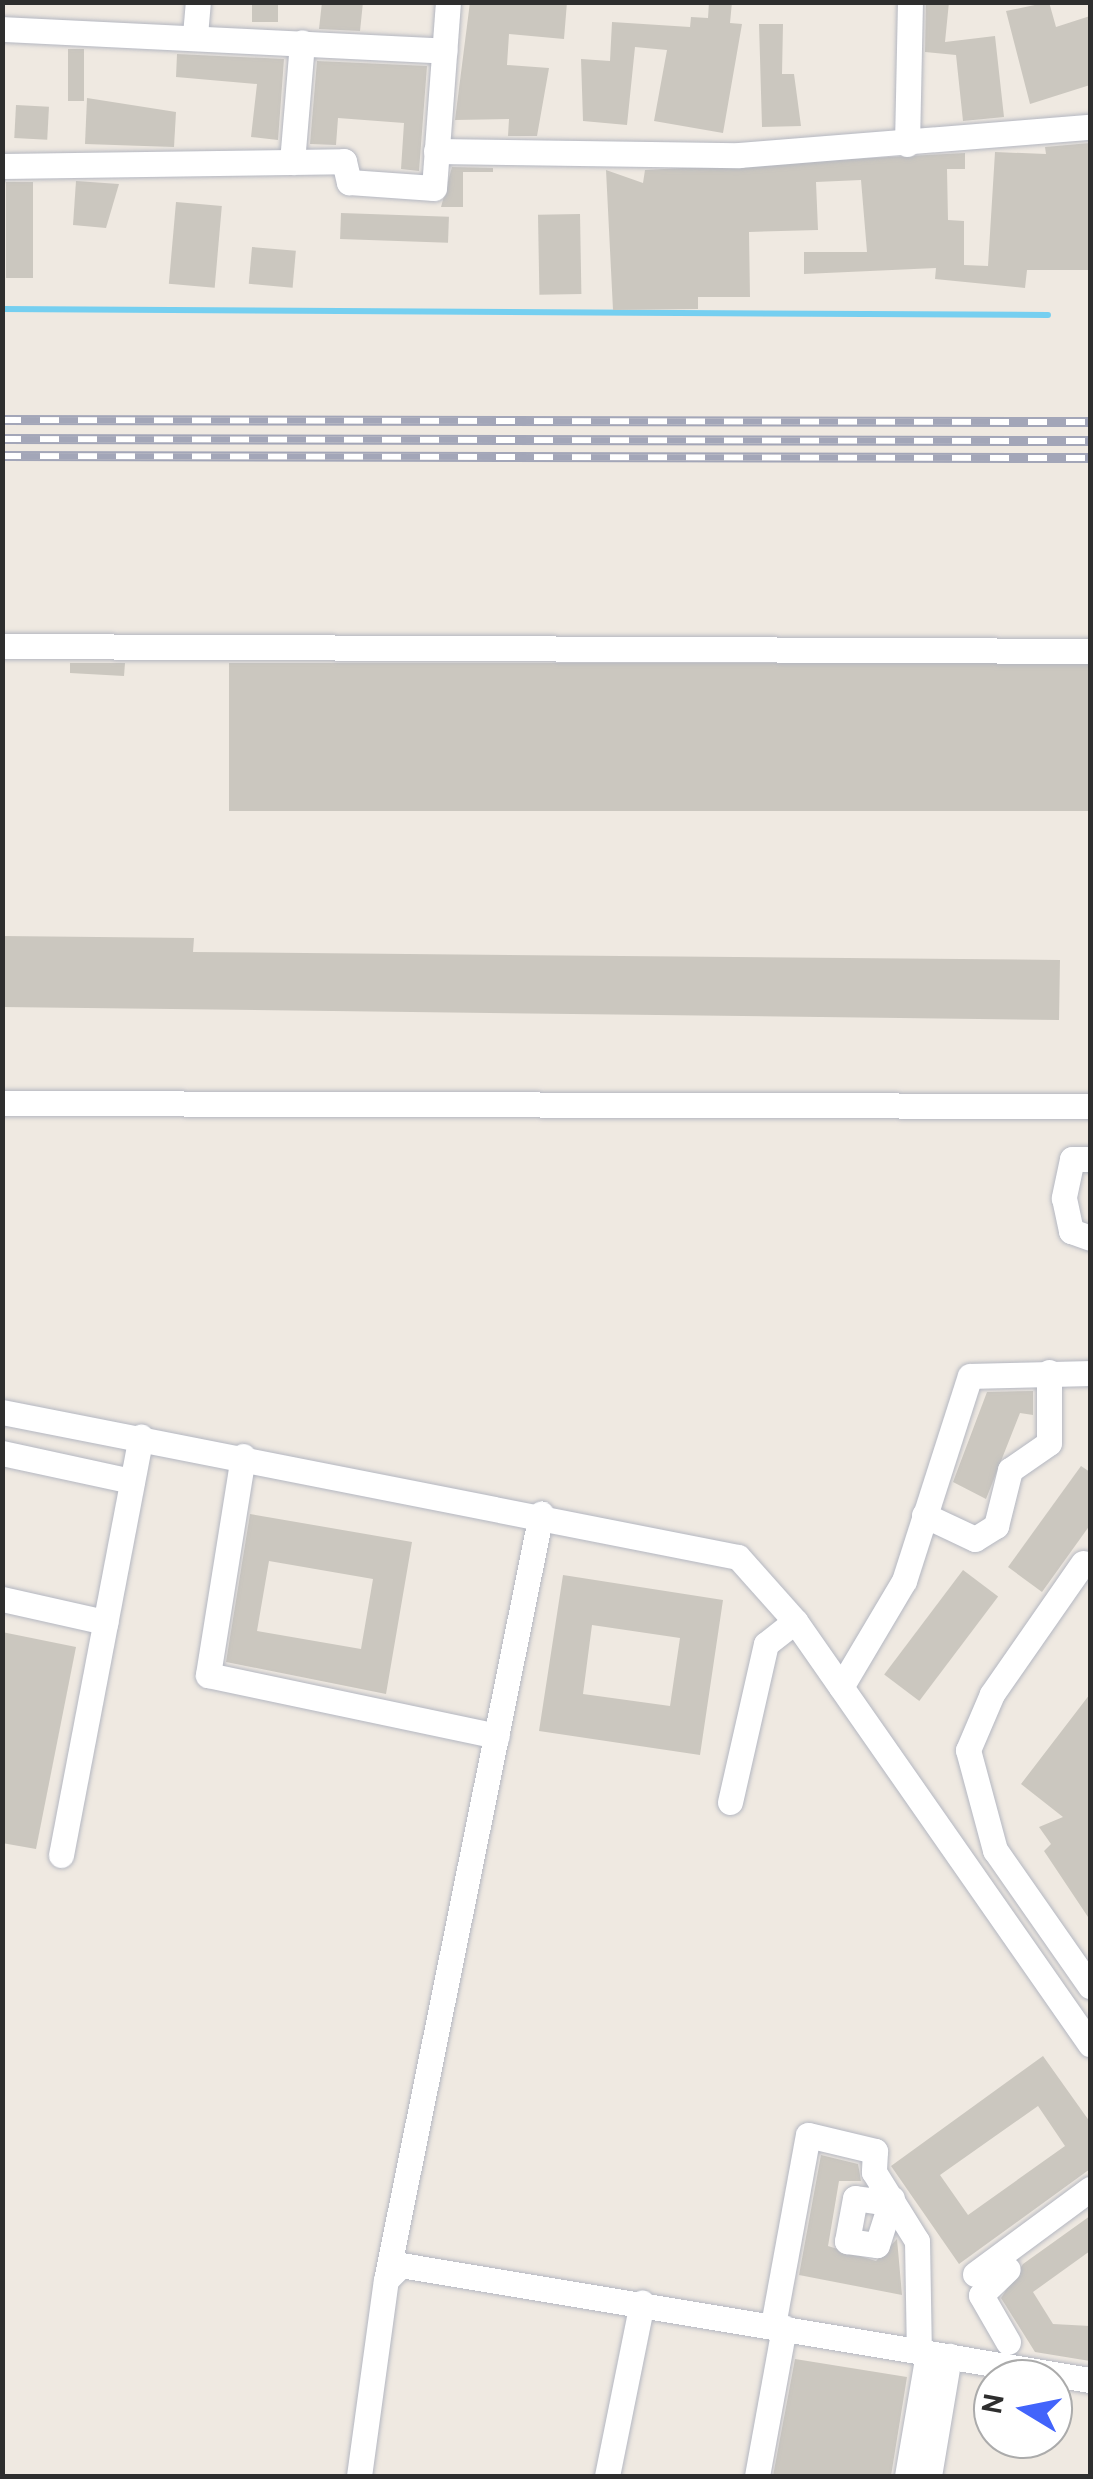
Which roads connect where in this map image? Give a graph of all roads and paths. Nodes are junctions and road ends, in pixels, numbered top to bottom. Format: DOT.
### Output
graph roads {
  1 [pos="198,2"];
  2 [pos="448,2"];
  3 [pos="910,2"];
  4 [pos="2,29"];
  5 [pos="196,34"];
  6 [pos="302,42"];
  7 [pos="444,52"];
  8 [pos="1090,127"];
  9 [pos="906,144"];
  10 [pos="436,151"];
  11 [pos="292,162"];
  12 [pos="2,166"];
  13 [pos="2,646"];
  14 [pos="1090,652"];
  15 [pos="2,1103"];
  16 [pos="1090,1106"];
  17 [pos="1090,1159"];
  18 [pos="1090,1238"];
  19 [pos="1049,1372"];
  20 [pos="1090,1372"];
  21 [pos="2,1412"];
  22 [pos="141,1437"];
  23 [pos="2,1452"];
  24 [pos="243,1456"];
  25 [pos="132,1481"];
  26 [pos="541,1514"];
  27 [pos="924,1515"];
  28 [pos="1083,1562"];
  29 [pos="2,1598"];
  30 [pos="795,1621"];
  31 [pos="105,1622"];
  32 [pos="841,1688"];
  33 [pos="496,1736"];
  34 [pos="730,1802"];
  35 [pos="938,1834"];
  36 [pos="995,1850"];
  37 [pos="62,1855"];
  38 [pos="1090,1986"];
  39 [pos="1081,2010"];
  40 [pos="1090,2044"];
  41 [pos="1090,2189"];
  42 [pos="1090,2211"];
  43 [pos="1031,2242"];
  44 [pos="974,2274"];
  45 [pos="386,2280"];
  46 [pos="642,2303"];
  47 [pos="778,2326"];
  48 [pos="1008,2342"];
  49 [pos="932,2354"];
  50 [pos="1090,2380"];
  51 [pos="360,2476"];
  52 [pos="607,2476"];
  53 [pos="757,2476"];
  54 [pos="907,2476"];
  55 [pos="928,2476"];
  1 -- 5 [label="street"];
  2 -- 7 [label="street"];
  3 -- 9 [label="street"];
  4 -- 5 [label="street"];
  5 -- 6 [label="street"];
  6 -- 7 [label="street"];
  6 -- 11 [label="street"];
  7 -- 10 [label="street"];
  8 -- 9 [label="street"];
  9 -- 10 [label="street"];
  10 -- 11 [label="street"];
  11 -- 12 [label="street"];
  13 -- 14 [label="street"];
  15 -- 16 [label="street"];
  17 -- 18 [label="street"];
  19 -- 20 [label="street"];
  19 -- 27 [label="street"];
  19 -- 27 [label="street"];
  21 -- 22 [label="street"];
  22 -- 24 [label="street"];
  22 -- 25 [label="street"];
  23 -- 25 [label="street"];
  24 -- 26 [label="street"];
  24 -- 33 [label="street"];
  25 -- 31 [label="street"];
  26 -- 30 [label="street"];
  26 -- 33 [label="street"];
  27 -- 32 [label="street"];
  28 -- 36 [label="street"];
  29 -- 31 [label="street"];
  30 -- 32 [label="street"];
  30 -- 34 [label="street"];
  31 -- 37 [label="street"];
  32 -- 35 [label="street"];
  33 -- 45 [label="street"];
  35 -- 36 [label="street"];
  35 -- 39 [label="street"];
  36 -- 38 [label="street"];
  39 -- 40 [label="street"];
  41 -- 43 [label="street"];
  42 -- 43 [label="street"];
  43 -- 44 [label="street"];
  43 -- 48 [label="street"];
  45 -- 46 [label="street"];
  45 -- 51 [label="street"];
  46 -- 47 [label="street"];
  46 -- 52 [label="street"];
  47 -- 49 [label="street"];
  47 -- 49 [label="street"];
  47 -- 53 [label="street"];
  49 -- 50 [label="street"];
  49 -- 54 [label="street"];
  49 -- 55 [label="street"];
}
